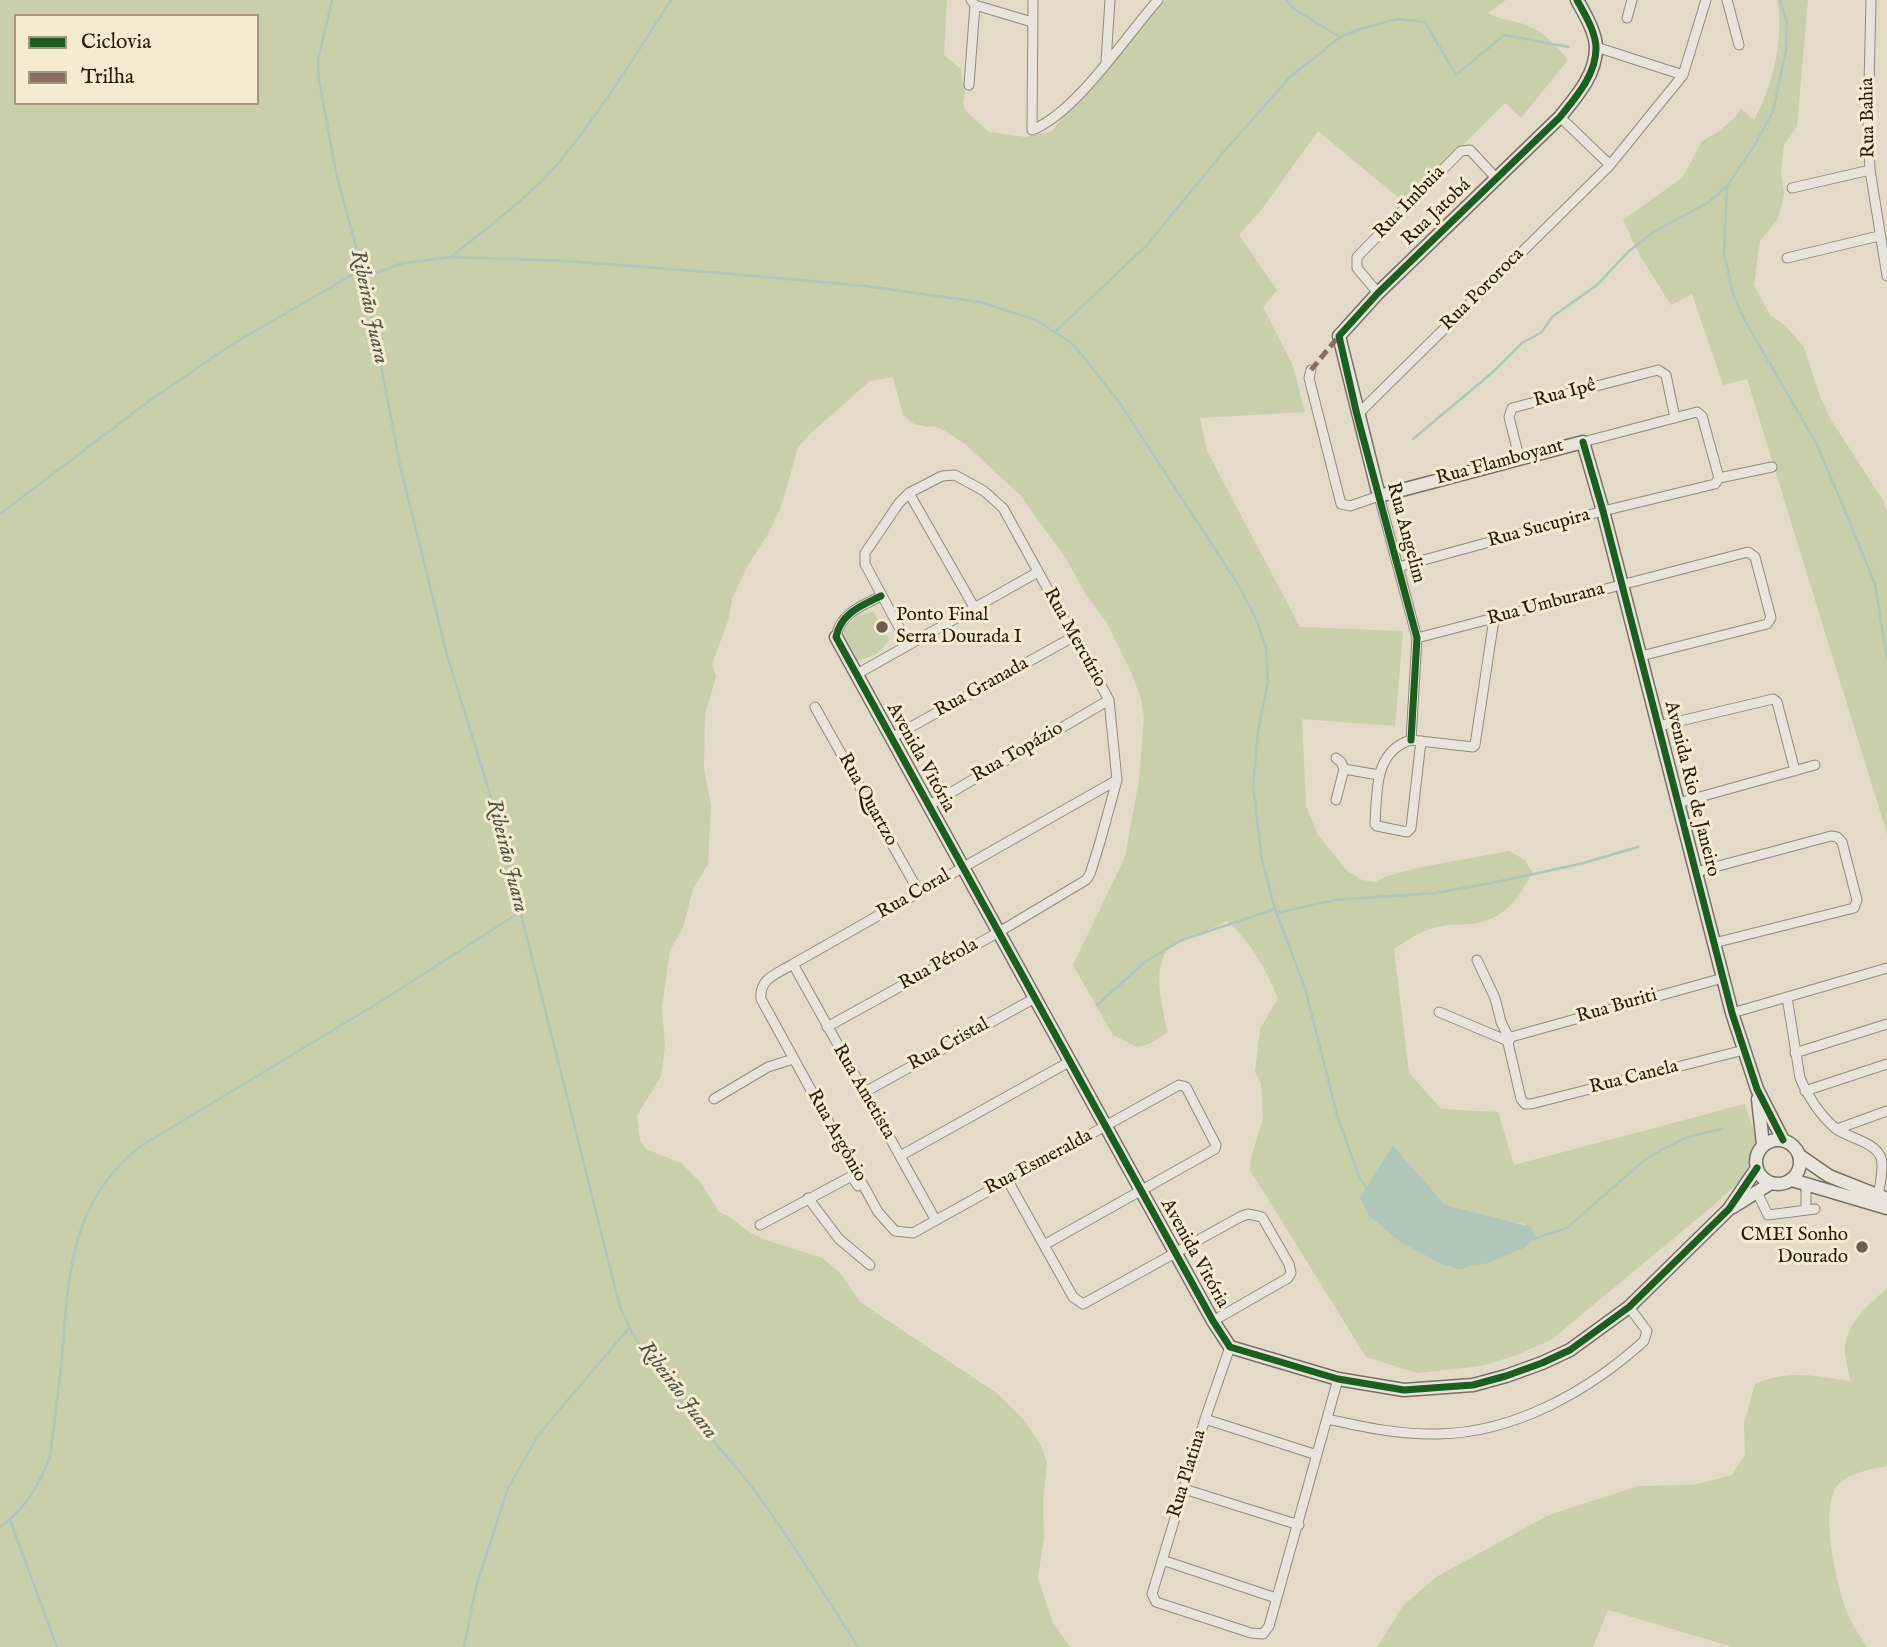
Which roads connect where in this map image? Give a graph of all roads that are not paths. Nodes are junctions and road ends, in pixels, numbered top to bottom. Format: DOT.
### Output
graph roads {
  1 [pos="1033,0"];
  2 [pos="1110,0"];
  3 [pos="1158,0"];
  4 [pos="1577,0"];
  5 [pos="1632,0"];
  6 [pos="1706,0"];
  7 [pos="1727,0"];
  8 [pos="1871,0"];
  9 [pos="973,2"];
  10 [pos="1627,18"];
  11 [pos="1032,22"];
  12 [pos="1739,45"];
  13 [pos="1596,47"];
  14 [pos="1106,64"];
  15 [pos="1684,75"];
  16 [pos="970,85"];
  17 [pos="1560,117"];
  18 [pos="1610,165"];
  19 [pos="1870,170"];
  20 [pos="1496,178"];
  21 [pos="1792,188"];
  22 [pos="1879,236"];
  23 [pos="1787,258"];
  24 [pos="1887,276"];
  25 [pos="1378,293"];
  26 [pos="1339,336"];
  27 [pos="1311,370"];
  28 [pos="1357,415"];
  29 [pos="1675,418"];
  30 [pos="1583,442"];
  31 [pos="1519,457"];
  32 [pos="1772,467"];
  33 [pos="1719,478"];
  34 [pos="909,493"];
  35 [pos="1379,496"];
  36 [pos="1603,511"];
  37 [pos="1398,567"];
  38 [pos="1038,572"];
  39 [pos="1622,584"];
  40 [pos="881,596"];
  41 [pos="974,607"];
  42 [pos="1494,619"];
  43 [pos="836,637"];
  44 [pos="1073,637"];
  45 [pos="1417,638"];
  46 [pos="908,644"];
  47 [pos="1641,656"];
  48 [pos="857,674"];
  49 [pos="1109,701"];
  50 [pos="815,708"];
  51 [pos="1659,726"];
  52 [pos="891,738"];
  53 [pos="1416,741"];
  54 [pos="1336,758"];
  55 [pos="1815,765"];
  56 [pos="1344,769"];
  57 [pos="1795,771"];
  58 [pos="1379,775"];
  59 [pos="1117,780"];
  60 [pos="1336,800"];
  61 [pos="1678,803"];
  62 [pos="928,806"];
  63 [pos="963,868"];
  64 [pos="1696,872"];
  65 [pos="1086,880"];
  66 [pos="919,892"];
  67 [pos="999,932"];
  68 [pos="1714,943"];
  69 [pos="1477,960"];
  70 [pos="793,964"];
  71 [pos="1887,968"];
  72 [pos="1723,978"];
  73 [pos="1787,997"];
  74 [pos="1035,998"];
  75 [pos="761,999"];
  76 [pos="1439,1012"];
  77 [pos="1732,1013"];
  78 [pos="1887,1024"];
  79 [pos="827,1027"];
  80 [pos="1509,1039"];
  81 [pos="1744,1050"];
  82 [pos="1795,1053"];
  83 [pos="793,1059"];
  84 [pos="1069,1062"];
  85 [pos="1887,1064"];
  86 [pos="1757,1089"];
  87 [pos="1805,1091"];
  88 [pos="863,1093"];
  89 [pos="714,1099"];
  90 [pos="1887,1111"];
  91 [pos="1106,1126"];
  92 [pos="1837,1129"];
  93 [pos="1783,1140"];
  94 [pos="1763,1145"];
  95 [pos="900,1156"];
  96 [pos="1800,1156"];
  97 [pos="1757,1168"];
  98 [pos="1007,1179"];
  99 [pos="1792,1180"];
  100 [pos="1771,1183"];
  101 [pos="1806,1184"];
  102 [pos="1140,1189"];
  103 [pos="1757,1192"];
  104 [pos="808,1198"];
  105 [pos="1883,1198"];
  106 [pos="1887,1208"];
  107 [pos="1729,1209"];
  108 [pos="878,1212"];
  109 [pos="935,1219"];
  110 [pos="760,1225"];
  111 [pos="1044,1245"];
  112 [pos="1176,1254"];
  113 [pos="870,1265"];
  114 [pos="1629,1307"];
  115 [pos="1213,1321"];
  116 [pos="1230,1346"];
  117 [pos="1338,1379"];
  118 [pos="1205,1419"];
  119 [pos="1327,1419"];
  120 [pos="1317,1455"];
  121 [pos="1184,1489"];
  122 [pos="1298,1525"];
  123 [pos="1161,1560"];
  124 [pos="1276,1598"];
  1 -- 11 [label="street"];
  2 -- 14 [label="street"];
  3 -- 14 [label="street"];
  4 -- 13 [label="street"];
  5 -- 10 [label="street"];
  6 -- 15 [label="street"];
  7 -- 12 [label="street"];
  8 -- 19 [label="street, Rua Bahia"];
  9 -- 11 [label="street"];
  9 -- 16 [label="street"];
  11 -- 14 [label="street"];
  13 -- 15 [label="street"];
  13 -- 17 [label="street, Rua Jatobá"];
  15 -- 18 [label="street, Rua Pororoca"];
  17 -- 18 [label="street"];
  17 -- 20 [label="street, Rua Jatobá"];
  18 -- 28 [label="street, Rua Pororoca"];
  19 -- 21 [label="street"];
  19 -- 22 [label="street, Rua Bahia"];
  20 -- 25 [label="street, Rua Jatobá"];
  20 -- 25 [label="street, Rua Imbuia"];
  22 -- 23 [label="street"];
  22 -- 24 [label="street, Rua Bahia"];
  25 -- 26 [label="street, Rua Jatobá"];
  26 -- 28 [label="street, Rua Angelim"];
  27 -- 35 [label="street"];
  28 -- 35 [label="street, Rua Angelim"];
  29 -- 30 [label="street, Rua Flamboyant"];
  29 -- 31 [label="street, Rua Ipê"];
  29 -- 33 [label="street, Rua Flamboyant"];
  30 -- 31 [label="street, Rua Flamboyant"];
  30 -- 36 [label="street, Avenida Rio de Janeiro"];
  31 -- 35 [label="street, Rua Flamboyant"];
  32 -- 33 [label="street, Rua Sucupira"];
  33 -- 36 [label="street, Rua Sucupira"];
  34 -- 38 [label="street, Rua Mercúrio"];
  34 -- 40 [label="street"];
  34 -- 41 [label="street"];
  35 -- 37 [label="street, Rua Angelim"];
  36 -- 37 [label="street, Rua Sucupira"];
  36 -- 39 [label="street, Avenida Rio de Janeiro"];
  37 -- 45 [label="street, Rua Angelim"];
  38 -- 41 [label="street"];
  38 -- 44 [label="street, Rua Mercúrio"];
  39 -- 42 [label="street, Rua Umburana"];
  39 -- 47 [label="street, Avenida Rio de Janeiro"];
  39 -- 47 [label="street, Rua Umburana"];
  40 -- 43 [label="street"];
  40 -- 46 [label="street"];
  41 -- 46 [label="street"];
  42 -- 45 [label="street, Rua Umburana"];
  42 -- 53 [label="street"];
  43 -- 48 [label="street, Avenida Vitória"];
  44 -- 49 [label="street, Rua Mercúrio"];
  44 -- 52 [label="street, Rua Granada"];
  45 -- 53 [label="street, Rua Angelim"];
  46 -- 48 [label="street"];
  47 -- 51 [label="street, Avenida Rio de Janeiro"];
  48 -- 52 [label="street, Avenida Vitória"];
  49 -- 59 [label="street, Rua Mercúrio"];
  49 -- 62 [label="street, Rua Topázio"];
  50 -- 66 [label="street, Rua Quartzo"];
  51 -- 57 [label="street"];
  51 -- 61 [label="street, Avenida Rio de Janeiro"];
  52 -- 62 [label="street, Avenida Vitória"];
  53 -- 58 [label="street"];
  53 -- 58 [label="street, Rua Angelim"];
  54 -- 56 [label="street"];
  55 -- 57 [label="street"];
  56 -- 58 [label="street"];
  56 -- 60 [label="street"];
  57 -- 61 [label="street"];
  59 -- 63 [label="street, Rua Coral"];
  59 -- 65 [label="street, Rua Mercúrio"];
  61 -- 64 [label="street, Avenida Rio de Janeiro"];
  62 -- 63 [label="street, Avenida Vitória"];
  63 -- 66 [label="street, Rua Coral"];
  63 -- 67 [label="street, Avenida Vitória"];
  64 -- 68 [label="street, Avenida Rio de Janeiro"];
  64 -- 68 [label="street"];
  65 -- 67 [label="street, Rua Pérola"];
  66 -- 70 [label="street, Rua Coral"];
  67 -- 74 [label="street, Avenida Vitória"];
  67 -- 79 [label="street, Rua Pérola"];
  68 -- 72 [label="street, Avenida Rio de Janeiro"];
  69 -- 80 [label="street"];
  70 -- 75 [label="street, Rua Coral"];
  70 -- 79 [label="street, Rua Ametista"];
  71 -- 73 [label="street"];
  72 -- 77 [label="street, Avenida Rio de Janeiro"];
  72 -- 80 [label="street, Rua Buriti"];
  73 -- 77 [label="street"];
  73 -- 82 [label="street"];
  74 -- 84 [label="street, Avenida Vitória"];
  74 -- 88 [label="street, Rua Cristal"];
  75 -- 83 [label="street, Rua Argônio"];
  76 -- 80 [label="street"];
  77 -- 81 [label="street, Avenida Rio de Janeiro"];
  78 -- 82 [label="street"];
  79 -- 88 [label="street, Rua Ametista"];
  80 -- 81 [label="street, Rua Canela"];
  81 -- 86 [label="street, Avenida Rio de Janeiro"];
  82 -- 87 [label="street"];
  83 -- 89 [label="street"];
  83 -- 108 [label="street, Rua Argônio"];
  84 -- 91 [label="street, Avenida Vitória"];
  84 -- 95 [label="street"];
  85 -- 87 [label="street"];
  86 -- 93 [label="street, Avenida Rio de Janeiro"];
  86 -- 94 [label="street, Avenida Rio de Janeiro"];
  87 -- 92 [label="street"];
  88 -- 95 [label="street, Rua Ametista"];
  90 -- 92 [label="street"];
  91 -- 98 [label="street, Rua Esmeralda"];
  91 -- 102 [label="street, Avenida Vitória"];
  91 -- 102 [label="street, Rua Esmeralda"];
  92 -- 105 [label="street"];
  93 -- 94 [label="street"];
  93 -- 96 [label="street"];
  94 -- 97 [label="street"];
  95 -- 109 [label="street, Rua Ametista"];
  96 -- 99 [label="street"];
  96 -- 105 [label="street"];
  97 -- 100 [label="street"];
  97 -- 107 [label="street"];
  98 -- 109 [label="street, Rua Esmeralda"];
  98 -- 111 [label="street"];
  99 -- 100 [label="street"];
  99 -- 101 [label="street"];
  100 -- 103 [label="street"];
  101 -- 103 [label="street"];
  101 -- 106 [label="street"];
  102 -- 111 [label="street"];
  102 -- 112 [label="street, Avenida Vitória"];
  103 -- 107 [label="street"];
  104 -- 108 [label="street"];
  104 -- 110 [label="street"];
  104 -- 113 [label="street"];
  107 -- 114 [label="street"];
  108 -- 109 [label="street, Rua Argônio"];
  111 -- 112 [label="street"];
  112 -- 115 [label="street, Avenida Vitória"];
  112 -- 115 [label="street"];
  114 -- 117 [label="street"];
  114 -- 119 [label="street"];
  115 -- 116 [label="street, Avenida Vitória"];
  116 -- 117 [label="street"];
  116 -- 118 [label="street, Rua Platina"];
  117 -- 119 [label="street"];
  118 -- 120 [label="street"];
  118 -- 121 [label="street, Rua Platina"];
  119 -- 120 [label="street"];
  120 -- 122 [label="street"];
  121 -- 122 [label="street"];
  121 -- 123 [label="street, Rua Platina"];
  122 -- 124 [label="street"];
  123 -- 124 [label="street"];
  123 -- 124 [label="street, Rua Platina"];
}
